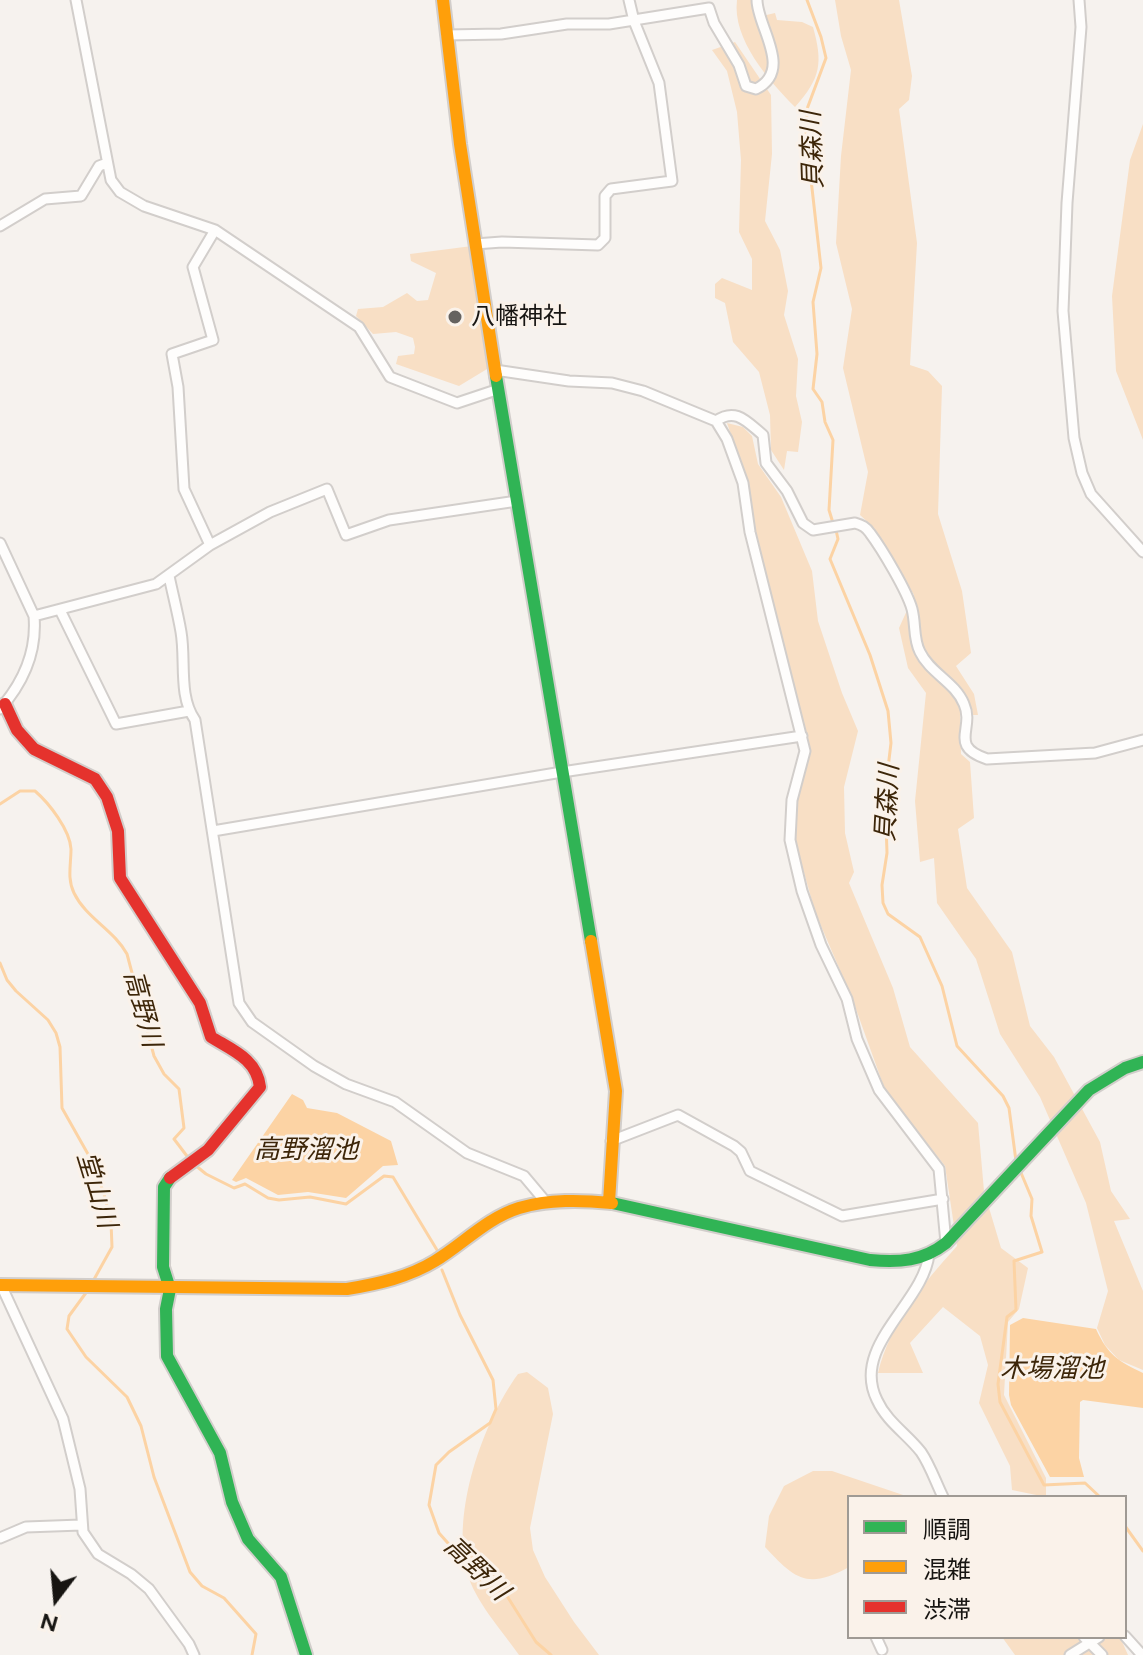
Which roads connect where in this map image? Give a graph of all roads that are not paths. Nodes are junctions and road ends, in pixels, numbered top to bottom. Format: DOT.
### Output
graph roads {
  1 [pos="76,0"];
  2 [pos="443,0"];
  3 [pos="629,0"];
  4 [pos="757,0"];
  5 [pos="1079,0"];
  6 [pos="634,21"];
  7 [pos="446,35"];
  8 [pos="107,163"];
  9 [pos="0,226"];
  10 [pos="215,230"];
  11 [pos="475,244"];
  12 [pos="495,370"];
  13 [pos="499,389"];
  14 [pos="716,421"];
  15 [pos="517,501"];
  16 [pos="0,543"];
  17 [pos="210,545"];
  18 [pos="1143,552"];
  19 [pos="169,576"];
  20 [pos="60,610"];
  21 [pos="34,616"];
  22 [pos="2,706"];
  23 [pos="189,711"];
  24 [pos="802,736"];
  25 [pos="1143,740"];
  26 [pos="562,772"];
  27 [pos="213,831"];
  28 [pos="1143,1062"];
  29 [pos="611,1141"];
  30 [pos="943,1199"];
  31 [pos="545,1201"];
  32 [pos="609,1202"];
  33 [pos="946,1243"];
  34 [pos="929,1254"];
  35 [pos="0,1285"];
  36 [pos="170,1289"];
  37 [pos="942,1495"];
  38 [pos="81,1525"];
  39 [pos="0,1538"];
  40 [pos="1127,1638"];
  41 [pos="877,1639"];
  42 [pos="1091,1639"];
  43 [pos="882,1650"];
  44 [pos="194,1655"];
  45 [pos="306,1655"];
  46 [pos="1070,1655"];
  47 [pos="1102,1655"];
  48 [pos="1142,1655"];
  1 -- 8 [label="street"];
  2 -- 7 [label="street"];
  3 -- 6 [label="street"];
  4 -- 6 [label="street"];
  5 -- 18 [label="street"];
  6 -- 7 [label="street"];
  6 -- 11 [label="street"];
  7 -- 11 [label="street"];
  8 -- 9 [label="street"];
  8 -- 10 [label="street"];
  10 -- 13 [label="street"];
  10 -- 17 [label="street"];
  11 -- 12 [label="street"];
  12 -- 13 [label="street"];
  12 -- 14 [label="street"];
  13 -- 15 [label="street"];
  14 -- 24 [label="street"];
  14 -- 25 [label="street"];
  15 -- 17 [label="street"];
  15 -- 26 [label="street"];
  16 -- 21 [label="street"];
  17 -- 19 [label="street"];
  19 -- 20 [label="street"];
  19 -- 23 [label="street"];
  20 -- 21 [label="street"];
  20 -- 23 [label="street"];
  21 -- 22 [label="street"];
  22 -- 36 [label="street"];
  23 -- 27 [label="street"];
  24 -- 26 [label="street"];
  24 -- 30 [label="street"];
  26 -- 27 [label="street"];
  26 -- 29 [label="street"];
  27 -- 31 [label="street"];
  28 -- 33 [label="street"];
  29 -- 30 [label="street"];
  29 -- 32 [label="street"];
  30 -- 33 [label="street"];
  31 -- 32 [label="street"];
  31 -- 36 [label="street"];
  32 -- 34 [label="street"];
  33 -- 34 [label="street"];
  34 -- 37 [label="street"];
  35 -- 36 [label="street"];
  35 -- 38 [label="street"];
  36 -- 45 [label="street"];
  38 -- 39 [label="street"];
  38 -- 44 [label="street"];
  40 -- 48 [label="street"];
  41 -- 43 [label="street"];
  42 -- 46 [label="street"];
  42 -- 47 [label="street"];
}
